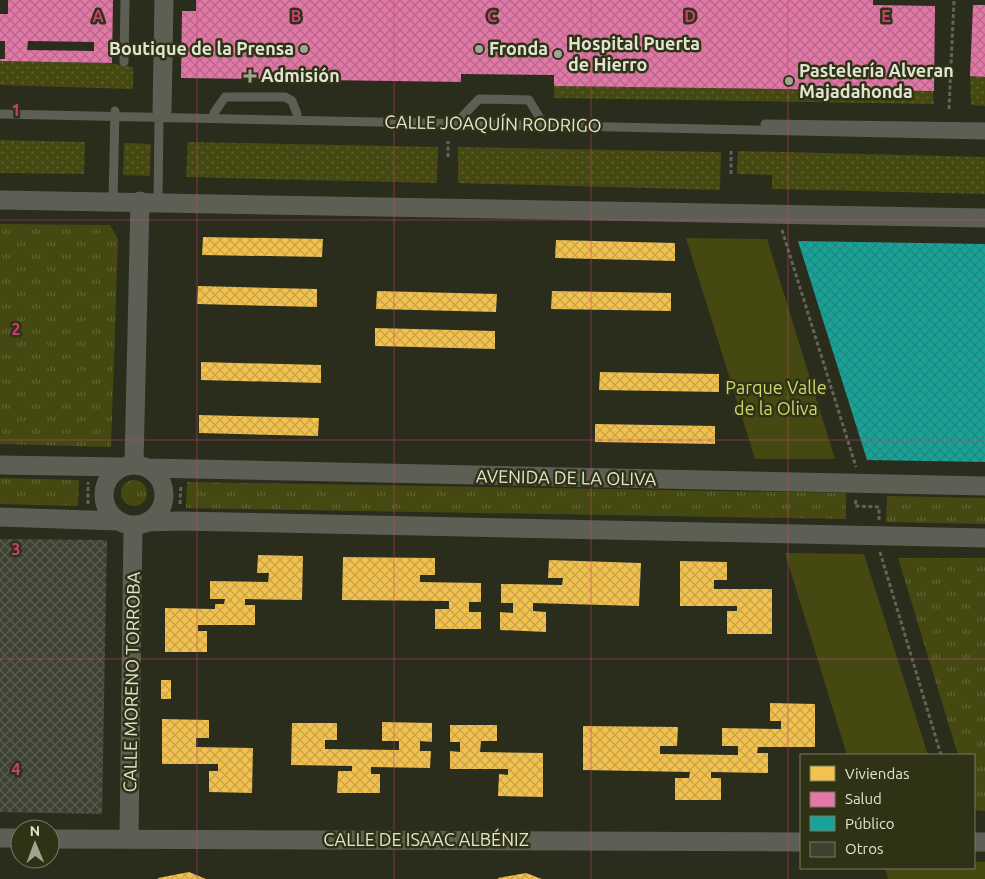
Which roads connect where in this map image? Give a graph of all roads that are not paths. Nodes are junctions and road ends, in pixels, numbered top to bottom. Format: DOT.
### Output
graph roads {
  1 [pos="125,0"];
  2 [pos="158,0"];
  3 [pos="164,0"];
  4 [pos="124,62"];
  5 [pos="0,108"];
  6 [pos="115,113"];
  7 [pos="158,113"];
  8 [pos="214,113"];
  9 [pos="0,114"];
  10 [pos="297,114"];
  11 [pos="462,118"];
  12 [pos="541,120"];
  13 [pos="985,127"];
  14 [pos="985,135"];
  15 [pos="0,200"];
  16 [pos="113,201"];
  17 [pos="149,202"];
  18 [pos="985,218"];
  19 [pos="0,465"];
  20 [pos="134,466"];
  21 [pos="985,486"];
  22 [pos="0,517"];
  23 [pos="133,523"];
  24 [pos="985,538"];
  25 [pos="60,839"];
  26 [pos="129,839"];
  27 [pos="800,842"];
  1 -- 4 [label="lane"];
  2 -- 7 [label="street"];
  3 -- 7 [label="street"];
  5 -- 6 [label="lane, CALLE JOAQUÍN RODRIGO"];
  6 -- 7 [label="lane, CALLE JOAQUÍN RODRIGO"];
  6 -- 9 [label="lane, CALLE JOAQUÍN RODRIGO"];
  6 -- 16 [label="lane"];
  7 -- 8 [label="lane, CALLE JOAQUÍN RODRIGO"];
  7 -- 14 [label="lane, CALLE JOAQUÍN RODRIGO"];
  7 -- 17 [label="lane"];
  8 -- 10 [label="lane, CALLE JOAQUÍN RODRIGO"];
  8 -- 10 [label="lane"];
  10 -- 11 [label="lane, CALLE JOAQUÍN RODRIGO"];
  11 -- 12 [label="lane, CALLE JOAQUÍN RODRIGO"];
  11 -- 12 [label="lane"];
  12 -- 13 [label="lane, CALLE JOAQUÍN RODRIGO"];
  15 -- 16 [label="street"];
  16 -- 17 [label="street"];
  17 -- 18 [label="street"];
  17 -- 20 [label="street"];
  19 -- 20 [label="street, AVENIDA DE LA OLIVA"];
  20 -- 21 [label="street, AVENIDA DE LA OLIVA"];
  20 -- 23 [label="street"];
  20 -- 23 [label="street"];
  22 -- 23 [label="street"];
  23 -- 24 [label="street"];
  23 -- 26 [label="street, CALLE MORENO TORROBA"];
  25 -- 26 [label="street, CALLE DE ISAAC ALBÉNIZ"];
  26 -- 27 [label="street, CALLE DE ISAAC ALBÉNIZ"];
}
